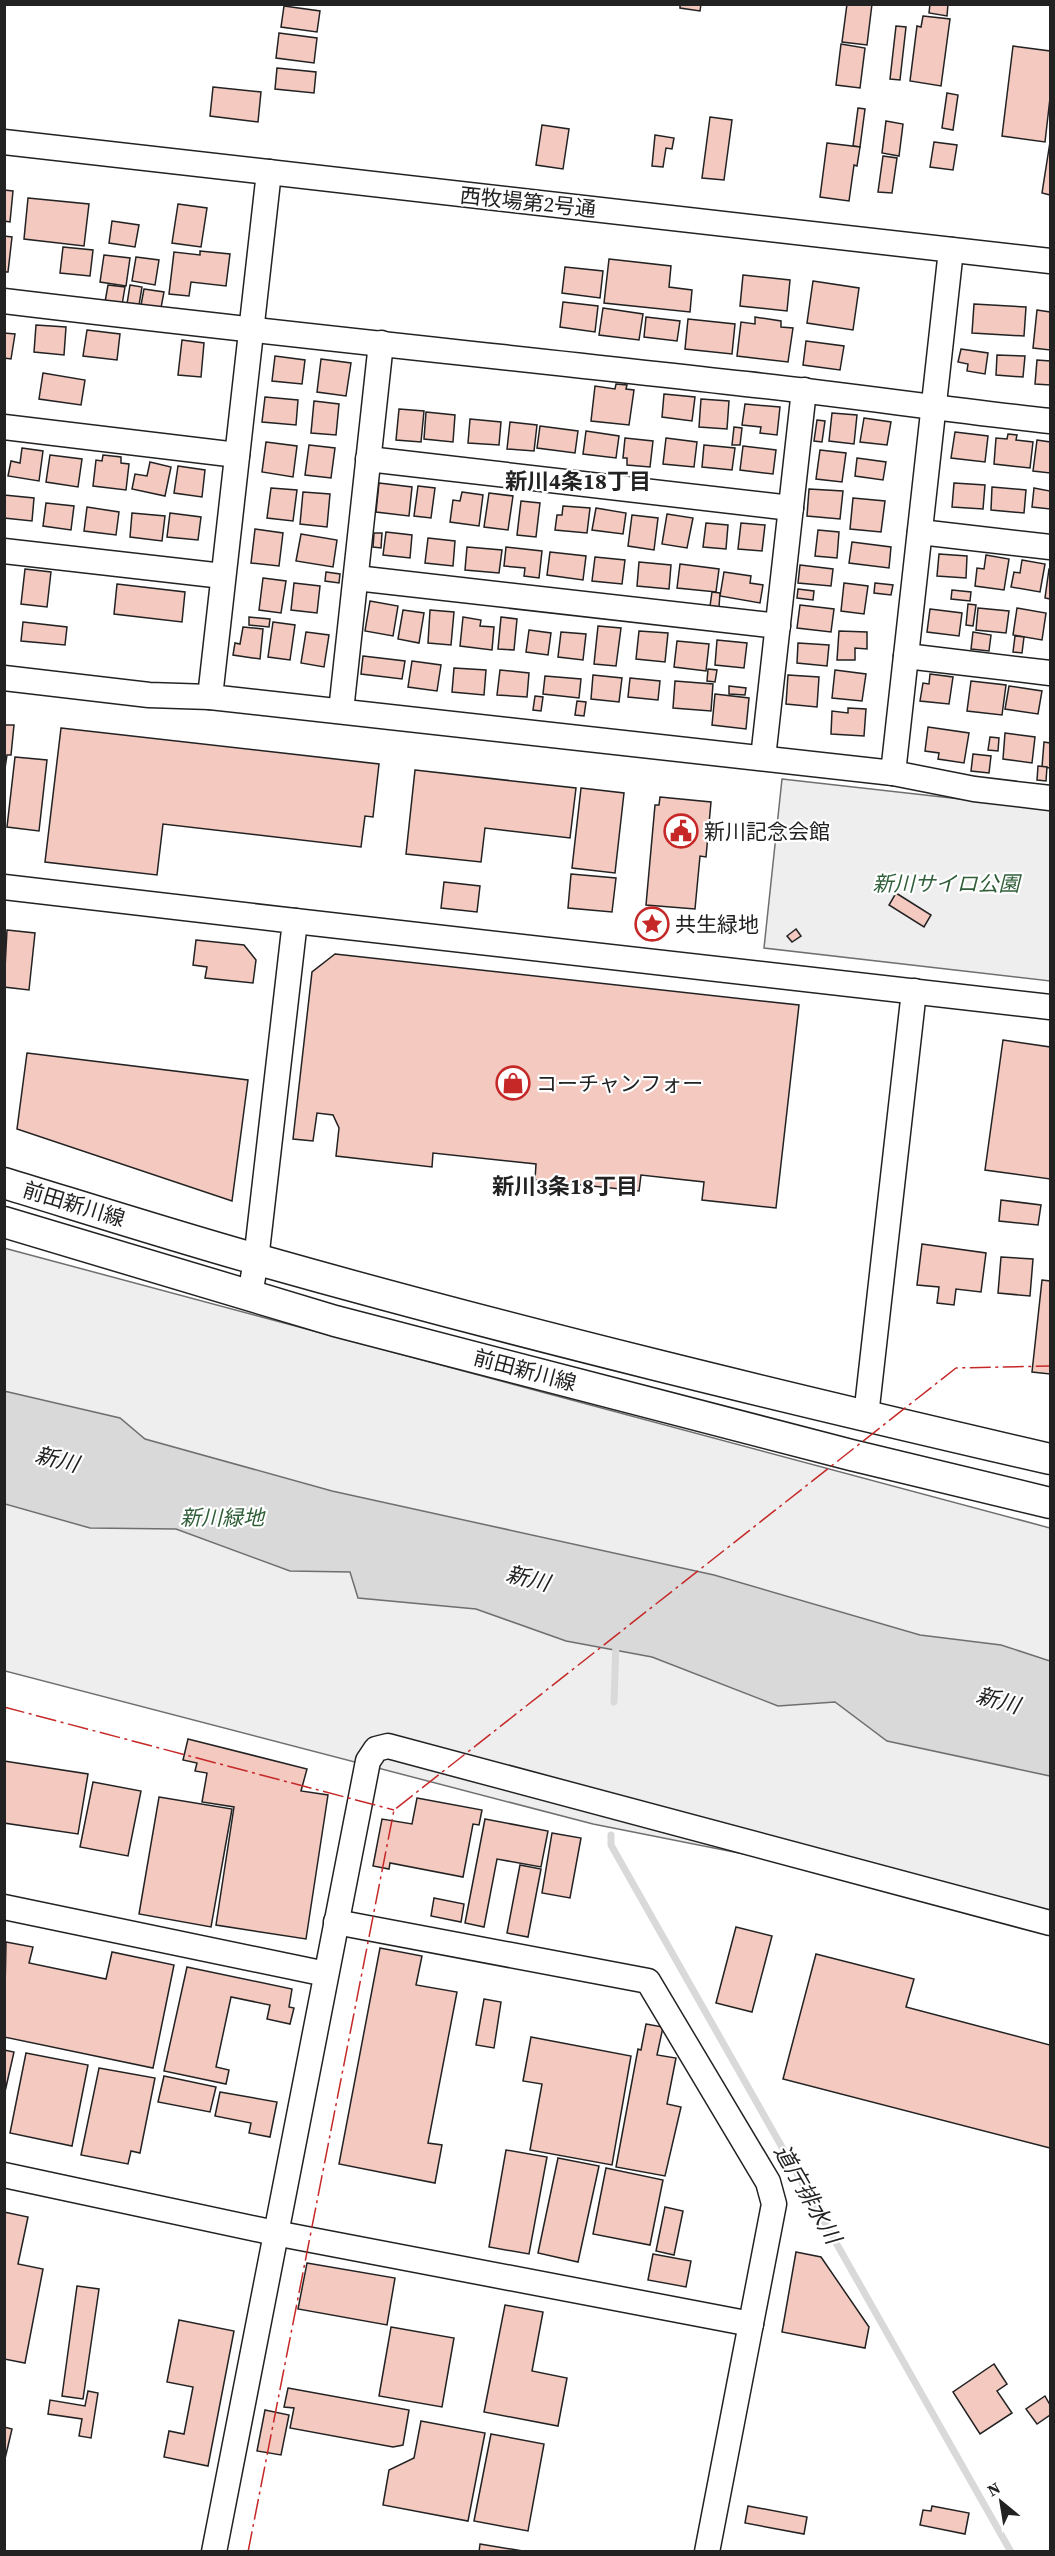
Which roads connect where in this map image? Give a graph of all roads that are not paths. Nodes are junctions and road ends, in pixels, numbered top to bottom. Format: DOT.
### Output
graph roads {
  1 [pos="4,142"];
  2 [pos="269,172"];
  3 [pos="951,250"];
  4 [pos="1050,261"];
  5 [pos="4,301"];
  6 [pos="251,331"];
  7 [pos="381,343"];
  8 [pos="804,390"];
  9 [pos="934,408"];
  10 [pos="1050,421"];
  11 [pos="4,427"];
  12 [pos="237,455"];
  13 [pos="368,459"];
  14 [pos="791,508"];
  15 [pos="920,532"];
  16 [pos="1050,548"];
  17 [pos="4,551"];
  18 [pos="223,576"];
  19 [pos="356,578"];
  20 [pos="778,626"];
  21 [pos="906,656"];
  22 [pos="1050,674"];
  23 [pos="4,678"];
  24 [pos="210,697"];
  25 [pos="341,711"];
  26 [pos="763,758"];
  27 [pos="893,773"];
  28 [pos="1050,798"];
  29 [pos="4,887"];
  30 [pos="295,921"];
  31 [pos="914,992"];
  32 [pos="1050,1007"];
  33 [pos="4,1183"];
  34 [pos="4,1222"];
  35 [pos="256,1260"];
  36 [pos="250,1295"];
  37 [pos="866,1416"];
  38 [pos="1050,1459"];
  39 [pos="1050,1503"];
  40 [pos="4,1907"];
  41 [pos="336,1922"];
  42 [pos="1050,1923"];
  43 [pos="326,1974"];
  44 [pos="4,2175"];
  45 [pos="275,2234"];
  46 [pos="751,2324"];
  47 [pos="214,2552"];
  48 [pos="707,2552"];
  1 -- 2 [label="street, 西牧場第2号通"];
  2 -- 3 [label="street, 西牧場第2号通"];
  2 -- 6 [label="street"];
  3 -- 4 [label="street, 西牧場第2号通"];
  3 -- 9 [label="street"];
  5 -- 6 [label="street"];
  6 -- 7 [label="street"];
  6 -- 12 [label="street"];
  7 -- 8 [label="street"];
  7 -- 13 [label="street"];
  8 -- 9 [label="street"];
  8 -- 14 [label="street"];
  9 -- 10 [label="street"];
  9 -- 15 [label="street"];
  11 -- 12 [label="street"];
  12 -- 18 [label="street"];
  13 -- 14 [label="street"];
  13 -- 19 [label="street"];
  14 -- 20 [label="street"];
  15 -- 16 [label="street"];
  15 -- 21 [label="street"];
  17 -- 18 [label="street"];
  18 -- 24 [label="street"];
  19 -- 20 [label="street"];
  19 -- 25 [label="street"];
  20 -- 26 [label="street"];
  21 -- 22 [label="street"];
  21 -- 27 [label="street"];
  23 -- 24 [label="street"];
  24 -- 25 [label="street"];
  25 -- 26 [label="street"];
  26 -- 27 [label="street"];
  27 -- 28 [label="street"];
  29 -- 30 [label="street"];
  30 -- 31 [label="street"];
  30 -- 35 [label="street"];
  31 -- 32 [label="street"];
  31 -- 37 [label="street"];
  33 -- 35 [label="main road, 前田新川線"];
  34 -- 36 [label="main road, 前田新川線"];
  35 -- 36 [label="street"];
  35 -- 37 [label="main road, 前田新川線"];
  36 -- 39 [label="main road, 前田新川線"];
  37 -- 38 [label="main road, 前田新川線"];
  40 -- 43 [label="street"];
  41 -- 42 [label="street"];
  41 -- 43 [label="street"];
  41 -- 46 [label="street"];
  43 -- 45 [label="street"];
  44 -- 45 [label="street"];
  45 -- 46 [label="street"];
  45 -- 47 [label="street"];
  46 -- 48 [label="street"];
}
